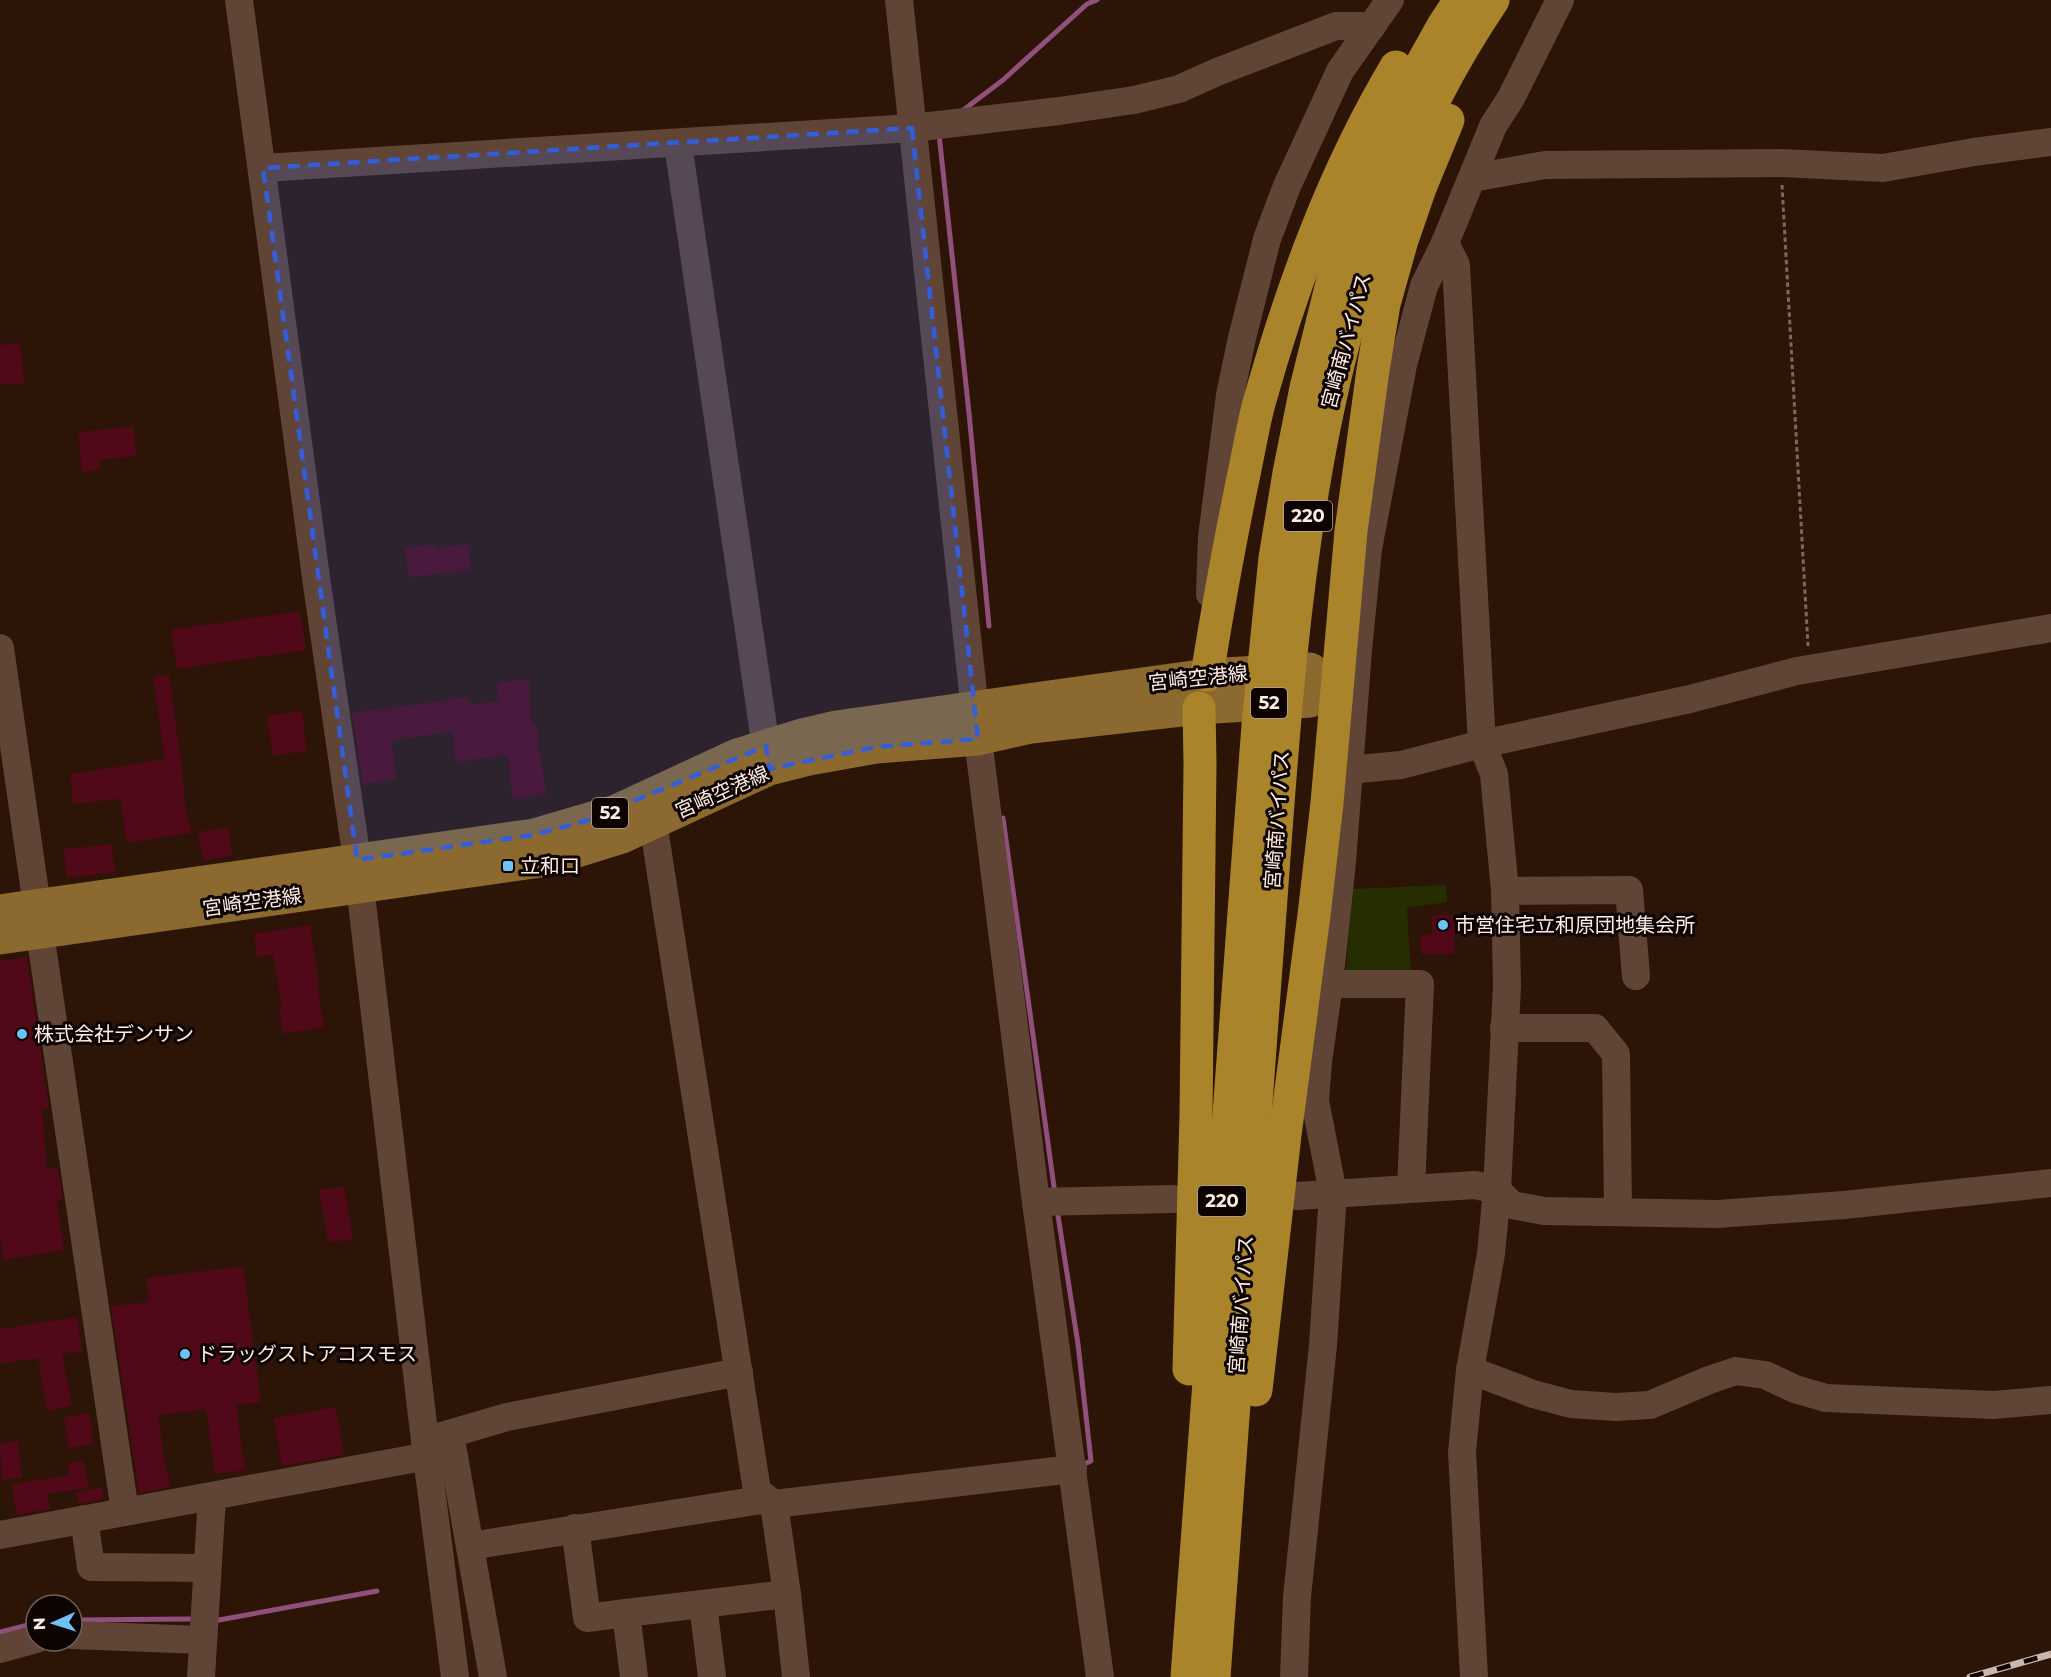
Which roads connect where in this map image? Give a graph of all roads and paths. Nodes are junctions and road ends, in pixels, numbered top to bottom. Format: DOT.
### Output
graph roads {
  1 [pos="240,0"];
  2 [pos="898,0"];
  3 [pos="1390,0"];
  4 [pos="1438,0"];
  5 [pos="1460,0"];
  6 [pos="1493,0"];
  7 [pos="1512,0"];
  8 [pos="1560,0"];
  9 [pos="1372,26"];
  10 [pos="912,128"];
  11 [pos="2051,142"];
  12 [pos="678,144"];
  13 [pos="1781,163"];
  14 [pos="263,168"];
  15 [pos="1472,178"];
  16 [pos="1445,243"];
  17 [pos="1339,305"];
  18 [pos="2051,628"];
  19 [pos="0,648"];
  20 [pos="1810,669"];
  21 [pos="1207,675"];
  22 [pos="1337,687"];
  23 [pos="1154,698"];
  24 [pos="1199,708"];
  25 [pos="976,724"];
  26 [pos="1271,727"];
  27 [pos="1482,744"];
  28 [pos="768,757"];
  29 [pos="1348,770"];
  30 [pos="653,822"];
  31 [pos="358,874"];
  32 [pos="1505,891"];
  33 [pos="0,911"];
  34 [pos="38,919"];
  35 [pos="0,938"];
  36 [pos="1636,976"];
  37 [pos="1329,984"];
  38 [pos="1504,1028"];
  39 [pos="2051,1183"];
  40 [pos="1411,1188"];
  41 [pos="1497,1190"];
  42 [pos="1333,1193"];
  43 [pos="1298,1196"];
  44 [pos="1173,1199"];
  45 [pos="1036,1202"];
  46 [pos="1618,1212"];
  47 [pos="1470,1370"];
  48 [pos="739,1372"];
  49 [pos="2051,1400"];
  50 [pos="434,1444"];
  51 [pos="1073,1469"];
  52 [pos="212,1497"];
  53 [pos="771,1501"];
  54 [pos="125,1512"];
  55 [pos="84,1519"];
  56 [pos="575,1528"];
  57 [pos="0,1535"];
  58 [pos="470,1546"];
  59 [pos="207,1568"];
  60 [pos="1194,1581"];
  61 [pos="787,1594"];
  62 [pos="703,1604"];
  63 [pos="626,1613"];
  64 [pos="84,1635"];
  65 [pos="202,1640"];
  66 [pos="24,1643"];
  67 [pos="0,1649"];
  68 [pos="201,1677"];
  69 [pos="455,1677"];
  70 [pos="493,1677"];
  71 [pos="634,1677"];
  72 [pos="712,1677"];
  73 [pos="796,1677"];
  74 [pos="1100,1677"];
  75 [pos="1187,1677"];
  76 [pos="1214,1677"];
  77 [pos="1294,1677"];
  78 [pos="1474,1677"];
  1 -- 14 [label="street"];
  2 -- 10 [label="street"];
  3 -- 9 [label="street"];
  4 -- 21 [label="highway"];
  5 -- 17 [label="highway, 宮崎南バイパス / 220"];
  6 -- 17 [label="highway, 宮崎南バイパス / 220"];
  7 -- 22 [label="highway"];
  8 -- 15 [label="street"];
  9 -- 10 [label="street"];
  9 -- 21 [label="street"];
  10 -- 12 [label="street"];
  10 -- 25 [label="street"];
  11 -- 13 [label="street"];
  12 -- 14 [label="street"];
  12 -- 28 [label="street"];
  13 -- 15 [label="street"];
  13 -- 20 [label="path"];
  14 -- 31 [label="street"];
  15 -- 16 [label="street"];
  16 -- 27 [label="street"];
  16 -- 29 [label="street"];
  17 -- 26 [label="highway, 宮崎南バイパス / 220"];
  18 -- 20 [label="street"];
  19 -- 34 [label="street"];
  20 -- 27 [label="street"];
  21 -- 22 [label="main road, 宮崎空港線 / 52"];
  21 -- 23 [label="main road, 宮崎空港線 / 52"];
  22 -- 24 [label="main road, 宮崎空港線 / 52"];
  22 -- 76 [label="highway"];
  23 -- 24 [label="main road, 宮崎空港線 / 52"];
  23 -- 25 [label="main road, 宮崎空港線 / 52"];
  24 -- 60 [label="highway, 220"];
  25 -- 28 [label="main road, 宮崎空港線 / 52"];
  25 -- 45 [label="street"];
  26 -- 60 [label="highway, 宮崎南バイパス / 220"];
  26 -- 76 [label="highway, 宮崎南バイパス / 220"];
  27 -- 29 [label="street"];
  27 -- 32 [label="street"];
  28 -- 30 [label="main road, 宮崎空港線 / 52"];
  28 -- 31 [label="main road, 宮崎空港線 / 52"];
  29 -- 37 [label="street"];
  30 -- 31 [label="main road, 宮崎空港線 / 52"];
  30 -- 48 [label="street"];
  31 -- 34 [label="main road, 宮崎空港線 / 52"];
  31 -- 50 [label="street"];
  32 -- 36 [label="street"];
  32 -- 38 [label="street"];
  33 -- 34 [label="main road, 宮崎空港線 / 52"];
  34 -- 35 [label="main road, 宮崎空港線 / 52"];
  34 -- 54 [label="street"];
  37 -- 40 [label="street"];
  37 -- 42 [label="street"];
  38 -- 41 [label="street"];
  38 -- 46 [label="street"];
  39 -- 46 [label="street"];
  40 -- 41 [label="street"];
  40 -- 42 [label="street"];
  41 -- 46 [label="street"];
  41 -- 47 [label="street"];
  42 -- 43 [label="street"];
  42 -- 77 [label="street"];
  44 -- 45 [label="street"];
  45 -- 51 [label="street"];
  47 -- 49 [label="street"];
  47 -- 78 [label="street"];
  48 -- 50 [label="street"];
  48 -- 53 [label="street"];
  50 -- 52 [label="street"];
  50 -- 58 [label="street"];
  50 -- 69 [label="street"];
  51 -- 53 [label="street"];
  51 -- 74 [label="street"];
  52 -- 54 [label="street"];
  52 -- 59 [label="street"];
  53 -- 56 [label="street"];
  53 -- 61 [label="street"];
  54 -- 55 [label="street"];
  55 -- 57 [label="street"];
  55 -- 59 [label="street"];
  56 -- 58 [label="street"];
  56 -- 63 [label="street"];
  58 -- 70 [label="street"];
  59 -- 65 [label="street"];
  60 -- 75 [label="highway, 宮崎南バイパス / 220"];
  61 -- 62 [label="street"];
  61 -- 73 [label="street"];
  62 -- 63 [label="street"];
  62 -- 72 [label="street"];
  63 -- 71 [label="street"];
  64 -- 65 [label="street"];
  65 -- 68 [label="street"];
  66 -- 67 [label="street"];
}
